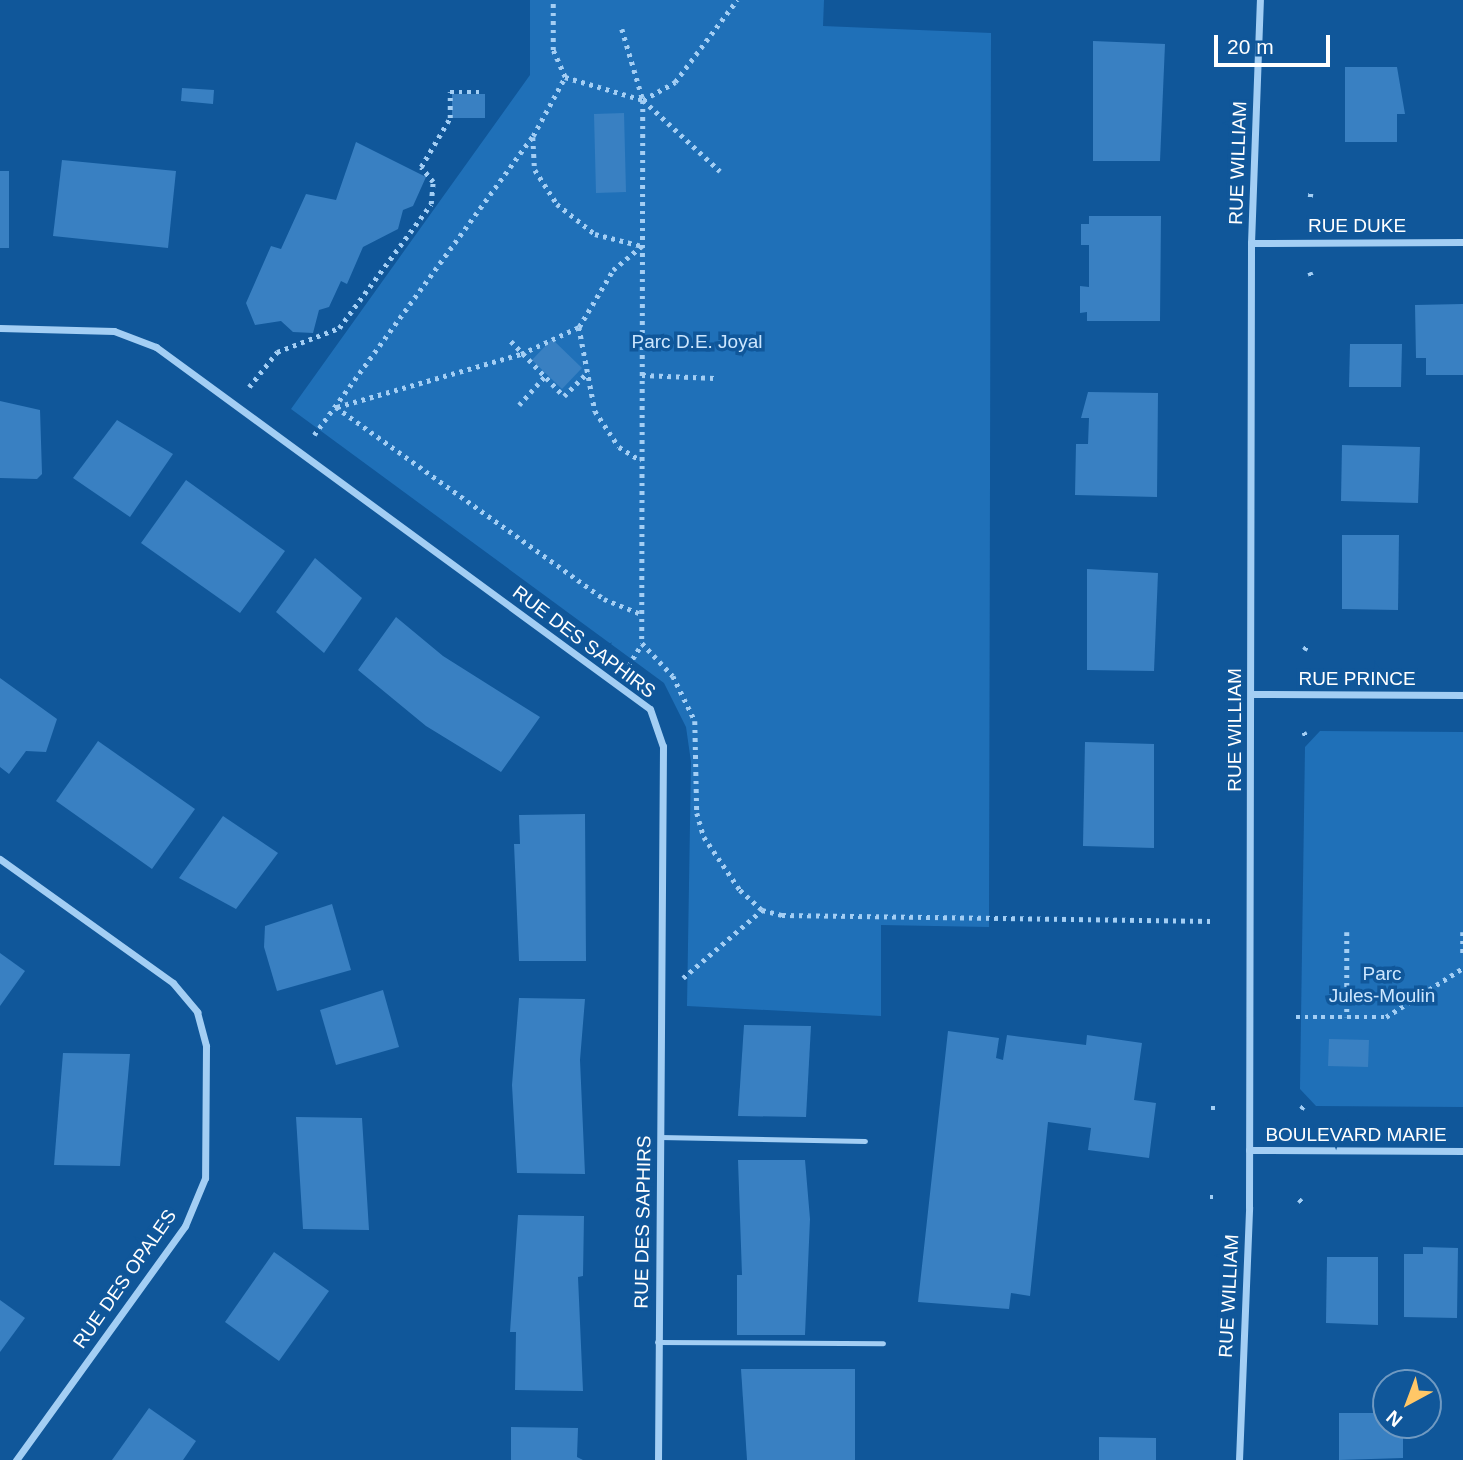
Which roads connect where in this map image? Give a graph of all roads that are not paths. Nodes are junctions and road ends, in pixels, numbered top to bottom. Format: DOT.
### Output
graph roads {
  1 [pos="1260,0"];
  2 [pos="1463,242"];
  3 [pos="1251,243"];
  4 [pos="0,328"];
  5 [pos="1251,694"];
  6 [pos="1463,695"];
  7 [pos="0,859"];
  8 [pos="660,1137"];
  9 [pos="865,1140"];
  10 [pos="1249,1150"];
  11 [pos="1463,1151"];
  12 [pos="657,1342"];
  13 [pos="883,1343"];
  14 [pos="16,1460"];
  15 [pos="658,1460"];
  16 [pos="1239,1460"];
  1 -- 3 [label="street, RUE WILLIAM"];
  2 -- 3 [label="street, RUE DUKE"];
  3 -- 5 [label="street, RUE WILLIAM"];
  4 -- 8 [label="street, RUE DES SAPHIRS"];
  5 -- 6 [label="street, RUE PRINCE"];
  5 -- 10 [label="street, RUE WILLIAM"];
  7 -- 14 [label="street, RUE DES OPALES"];
  8 -- 9 [label="lane"];
  8 -- 12 [label="street, RUE DES SAPHIRS"];
  10 -- 11 [label="street, BOULEVARD MARIE"];
  10 -- 16 [label="street, RUE WILLIAM"];
  12 -- 13 [label="lane"];
  12 -- 15 [label="street, RUE DES SAPHIRS"];
}
